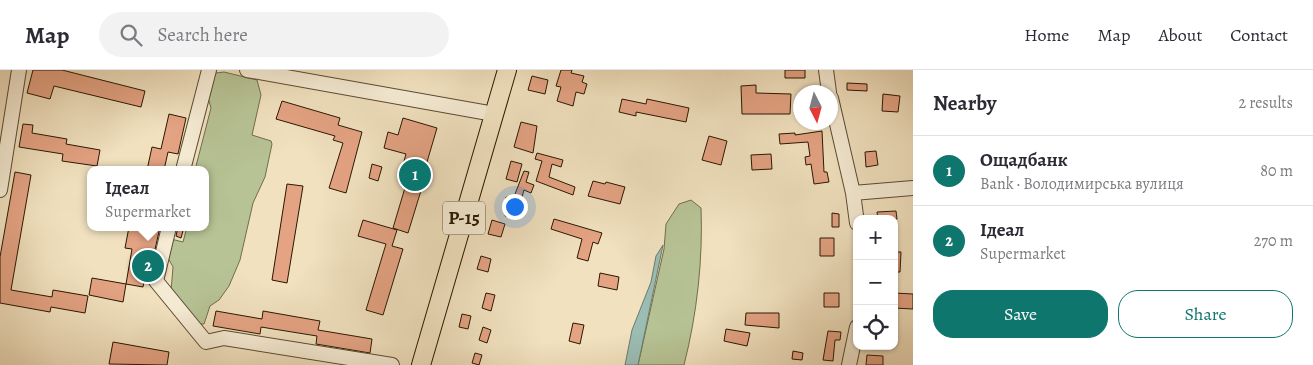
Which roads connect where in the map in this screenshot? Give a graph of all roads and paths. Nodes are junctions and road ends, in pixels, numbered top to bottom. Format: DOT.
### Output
graph roads {
  1 [pos="19,70"];
  2 [pos="209,70"];
  3 [pos="248,70"];
  4 [pos="506,70"];
  5 [pos="826,70"];
  6 [pos="268,72"];
  7 [pos="828,85"];
  8 [pos="494,114"];
  9 [pos="838,130"];
  10 [pos="185,166"];
  11 [pos="913,188"];
  12 [pos="0,190"];
  13 [pos="854,193"];
  14 [pos="856,215"];
  15 [pos="168,231"];
  16 [pos="853,346"];
  17 [pos="392,365"];
  18 [pos="421,365"];
  19 [pos="849,365"];
  1 -- 12 [label="street"];
  2 -- 10 [label="street"];
  3 -- 6 [label="street"];
  4 -- 8 [label="main road, Р-15"];
  5 -- 7 [label="street"];
  6 -- 8 [label="street"];
  8 -- 18 [label="main road, Р-15"];
  9 -- 13 [label="street"];
  11 -- 13 [label="street"];
  13 -- 14 [label="street"];
  15 -- 17 [label="street"];
  16 -- 19 [label="street"];
}
